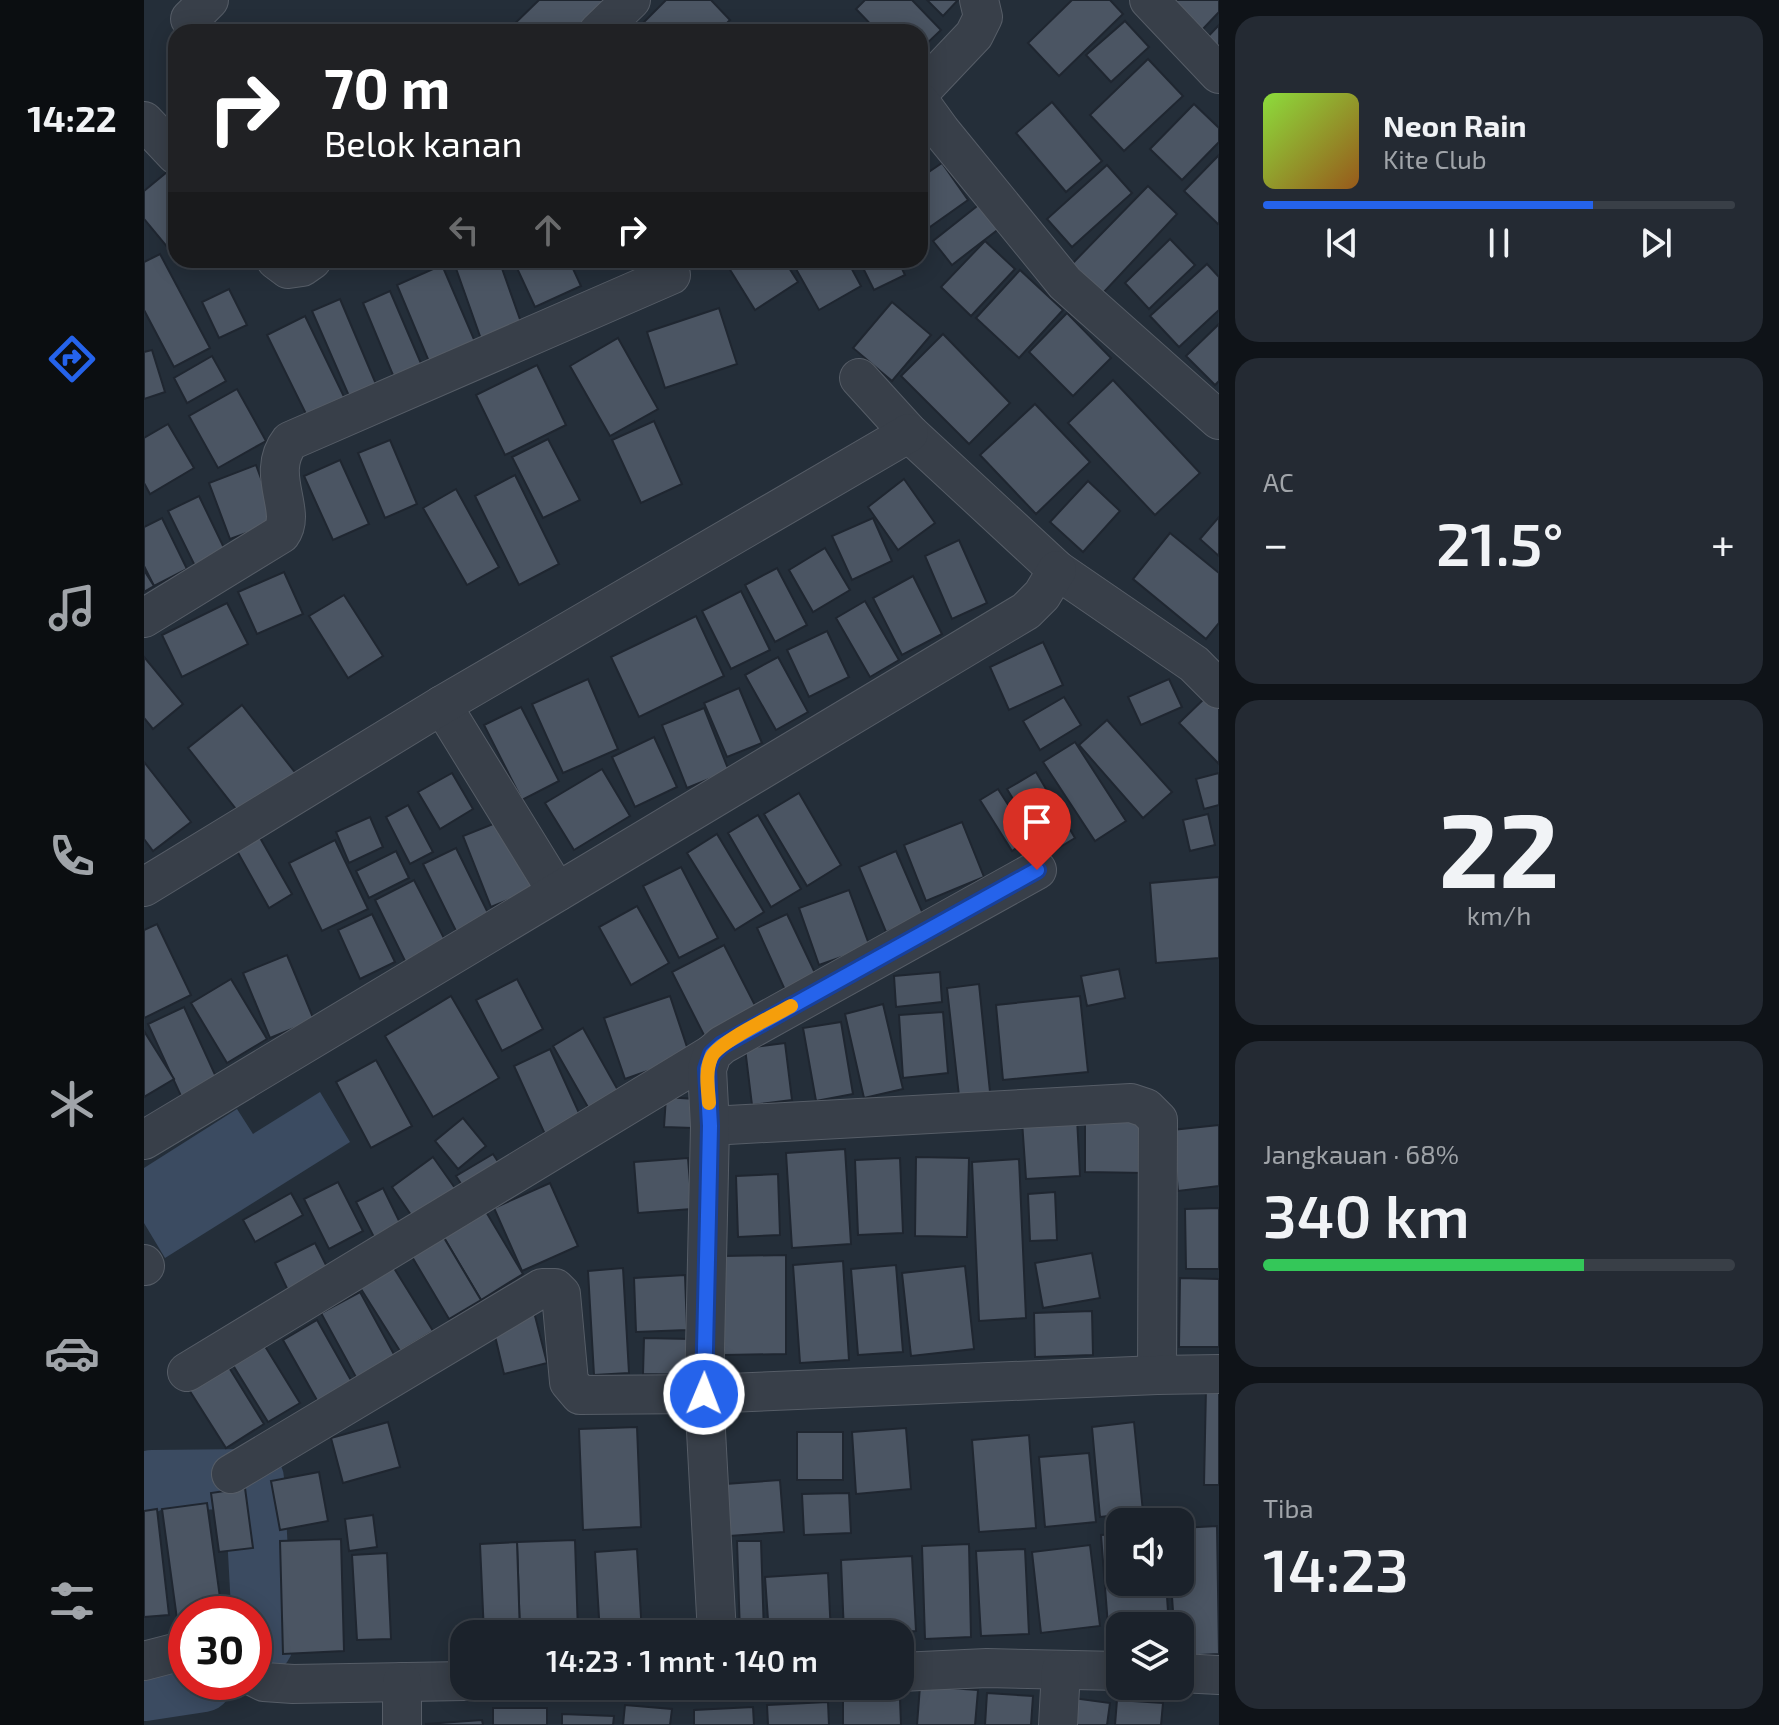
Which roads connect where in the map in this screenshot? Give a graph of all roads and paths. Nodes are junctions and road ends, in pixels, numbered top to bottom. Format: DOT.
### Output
graph roads {
  1 [pos="631,0"];
  2 [pos="979,0"];
  3 [pos="1149,0"];
  4 [pos="606,24"];
  5 [pos="1219,74"];
  6 [pos="928,84"];
  7 [pos="928,113"];
  8 [pos="144,121"];
  9 [pos="168,146"];
  10 [pos="667,268"];
  11 [pos="859,378"];
  12 [pos="1219,420"];
  13 [pos="909,433"];
  14 [pos="1057,570"];
  15 [pos="144,618"];
  16 [pos="1219,689"];
  17 [pos="442,705"];
  18 [pos="1037,870"];
  19 [pos="144,887"];
  20 [pos="557,892"];
  21 [pos="712,1054"];
  22 [pos="710,1126"];
  23 [pos="144,1140"];
  24 [pos="187,1372"];
  25 [pos="1219,1374"];
  26 [pos="1157,1375"];
  27 [pos="704,1394"];
  28 [pos="231,1474"];
  29 [pos="716,1620"];
  30 [pos="168,1655"];
  31 [pos="144,1661"];
  32 [pos="1061,1670"];
  33 [pos="914,1671"];
  34 [pos="1106,1671"];
  35 [pos="1194,1674"];
  36 [pos="1219,1675"];
  37 [pos="450,1681"];
  38 [pos="272,1682"];
  39 [pos="402,1682"];
  40 [pos="402,1725"];
  41 [pos="1058,1725"];
  1 -- 4 [label="street"];
  2 -- 6 [label="street"];
  3 -- 5 [label="street"];
  7 -- 12 [label="street"];
  8 -- 9 [label="street"];
  10 -- 15 [label="street"];
  11 -- 13 [label="street"];
  13 -- 14 [label="street"];
  13 -- 17 [label="street"];
  14 -- 16 [label="street"];
  14 -- 20 [label="street"];
  17 -- 19 [label="street"];
  17 -- 20 [label="street"];
  18 -- 21 [label="street"];
  20 -- 23 [label="street"];
  21 -- 22 [label="street"];
  21 -- 24 [label="street"];
  22 -- 26 [label="street"];
  22 -- 27 [label="street"];
  25 -- 26 [label="street"];
  26 -- 27 [label="street"];
  27 -- 28 [label="street"];
  27 -- 29 [label="street"];
  30 -- 31 [label="street"];
  32 -- 33 [label="street"];
  32 -- 34 [label="street"];
  32 -- 41 [label="street"];
  35 -- 36 [label="street"];
  37 -- 39 [label="street"];
  38 -- 39 [label="street"];
  39 -- 40 [label="street"];
}
